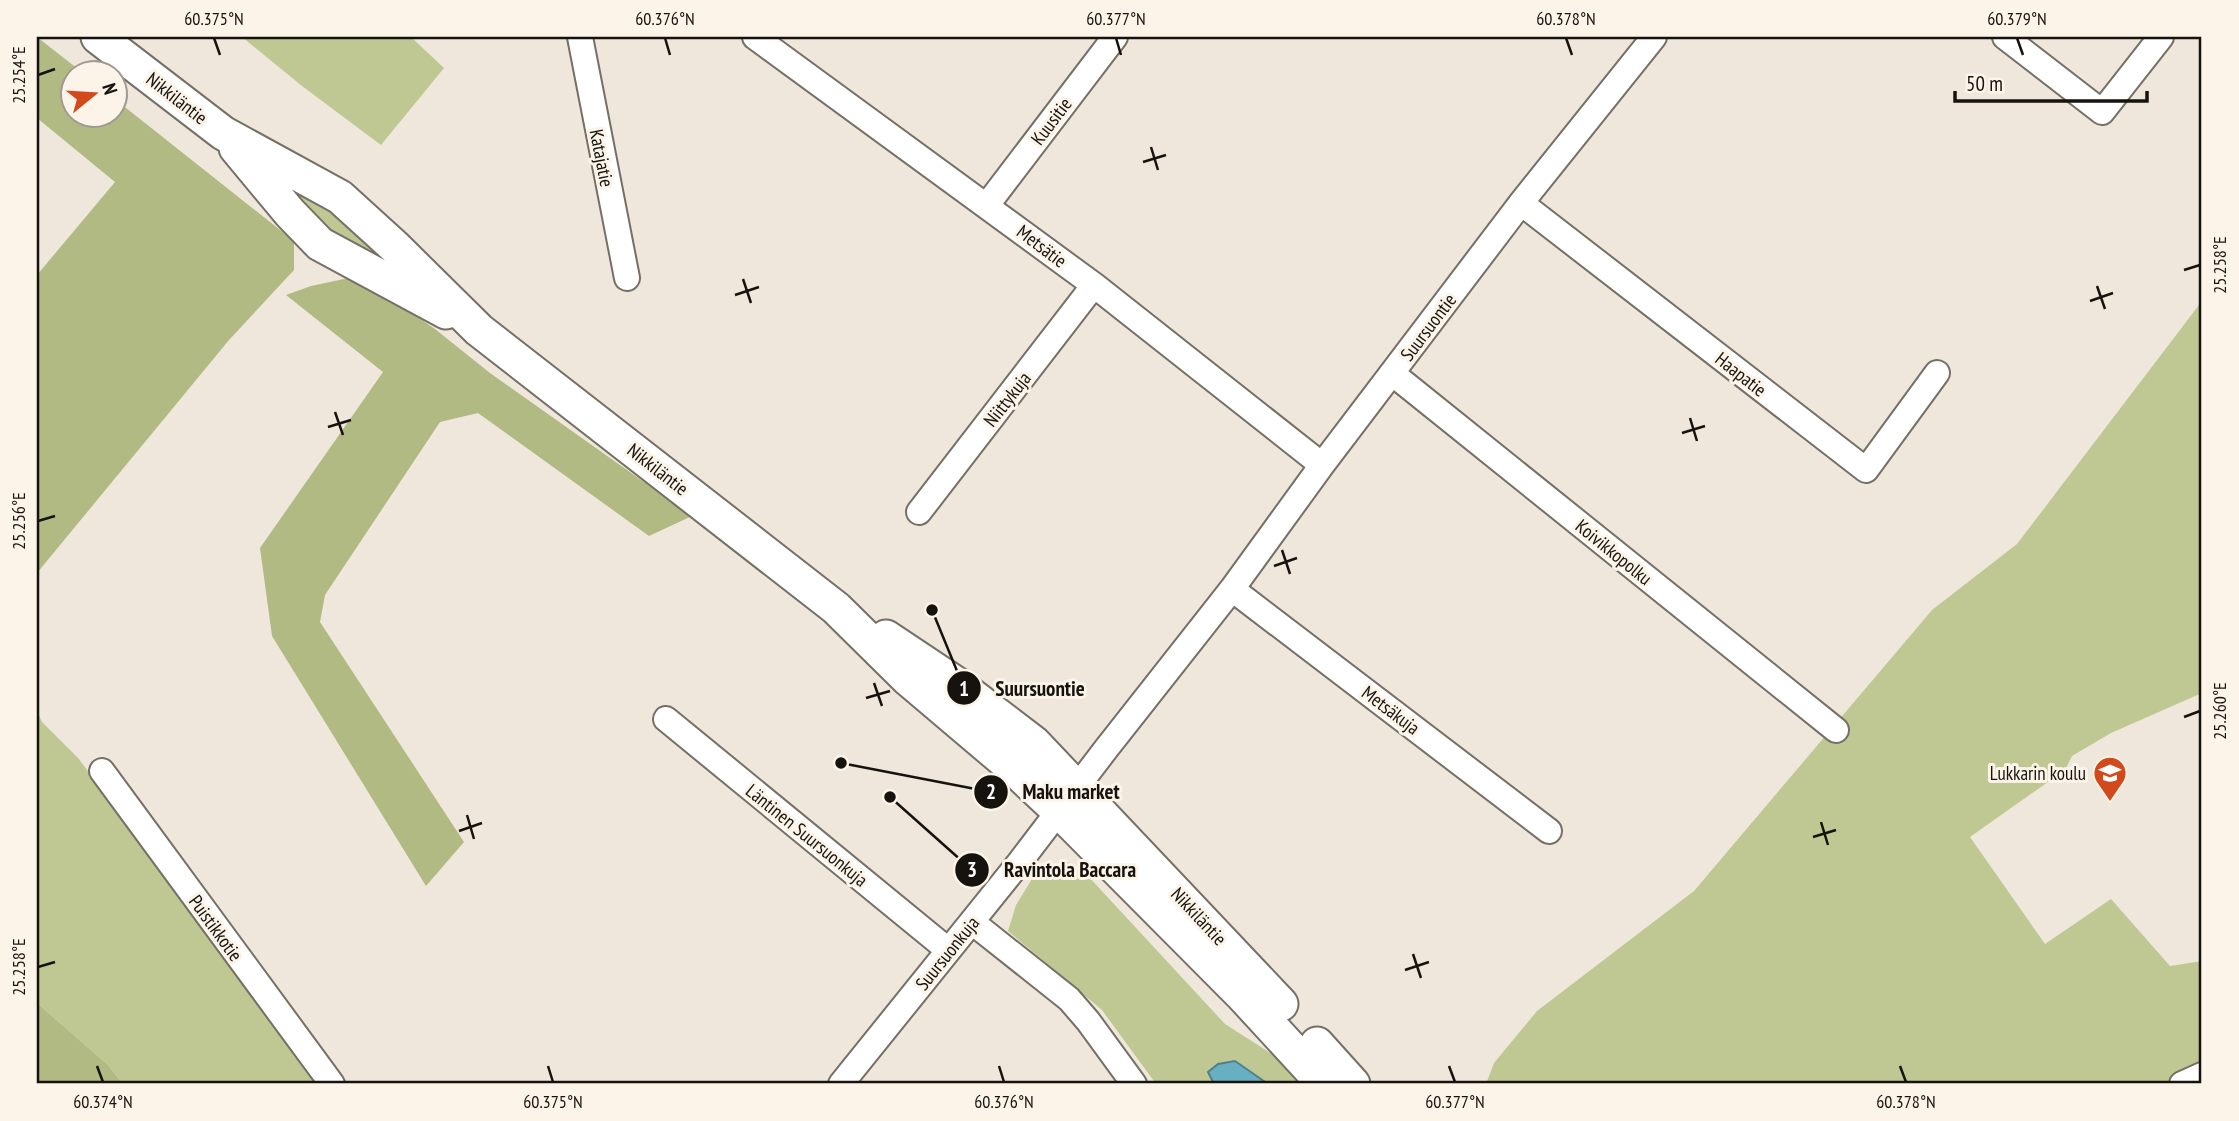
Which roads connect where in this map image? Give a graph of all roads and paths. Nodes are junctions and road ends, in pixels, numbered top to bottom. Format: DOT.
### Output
graph roads {
  1 [pos="99,37"];
  2 [pos="580,37"];
  3 [pos="755,37"];
  4 [pos="1115,37"];
  5 [pos="1654,37"];
  6 [pos="2005,37"];
  7 [pos="2161,37"];
  8 [pos="223,133"];
  9 [pos="1521,204"];
  10 [pos="987,205"];
  11 [pos="626,278"];
  12 [pos="1094,285"];
  13 [pos="479,330"];
  14 [pos="1937,373"];
  15 [pos="1393,374"];
  16 [pos="1322,465"];
  17 [pos="919,512"];
  18 [pos="1233,590"];
  19 [pos="666,719"];
  20 [pos="1836,730"];
  21 [pos="102,771"];
  22 [pos="1069,800"];
  23 [pos="1549,831"];
  24 [pos="972,922"];
  25 [pos="948,950"];
  26 [pos="2202,1075"];
  27 [pos="331,1084"];
  28 [pos="841,1084"];
  29 [pos="1134,1084"];
  30 [pos="1324,1084"];
  31 [pos="1353,1084"];
  32 [pos="2182,1084"];
  1 -- 8 [label="street, Nikkiläntie"];
  2 -- 11 [label="street, Katajatie"];
  3 -- 10 [label="street, Metsätie"];
  4 -- 10 [label="street, Kuusitie"];
  5 -- 9 [label="street, Suursuontie"];
  6 -- 7 [label="street"];
  8 -- 13 [label="street, Nikkiläntie"];
  8 -- 13 [label="street, Nikkiläntie"];
  9 -- 14 [label="street, Haapatie"];
  9 -- 15 [label="street, Suursuontie"];
  10 -- 12 [label="street, Metsätie"];
  12 -- 16 [label="street, Metsätie"];
  12 -- 17 [label="street, Niittykuja"];
  13 -- 22 [label="street, Nikkiläntie"];
  15 -- 16 [label="street, Suursuontie"];
  15 -- 20 [label="street, Koivikkopolku"];
  16 -- 18 [label="street, Suursuontie"];
  18 -- 22 [label="street, Suursuontie"];
  18 -- 23 [label="street, Metsäkuja"];
  19 -- 25 [label="street, Läntinen Suursuonkuja"];
  21 -- 27 [label="street, Puistikkotie"];
  22 -- 24 [label="street, Suursuonkuja"];
  22 -- 30 [label="street, Nikkiläntie"];
  22 -- 31 [label="street, Nikkiläntie"];
  24 -- 25 [label="street, Suursuonkuja"];
  24 -- 29 [label="street"];
  25 -- 28 [label="street, Suursuonkuja"];
  26 -- 32 [label="street"];
}
